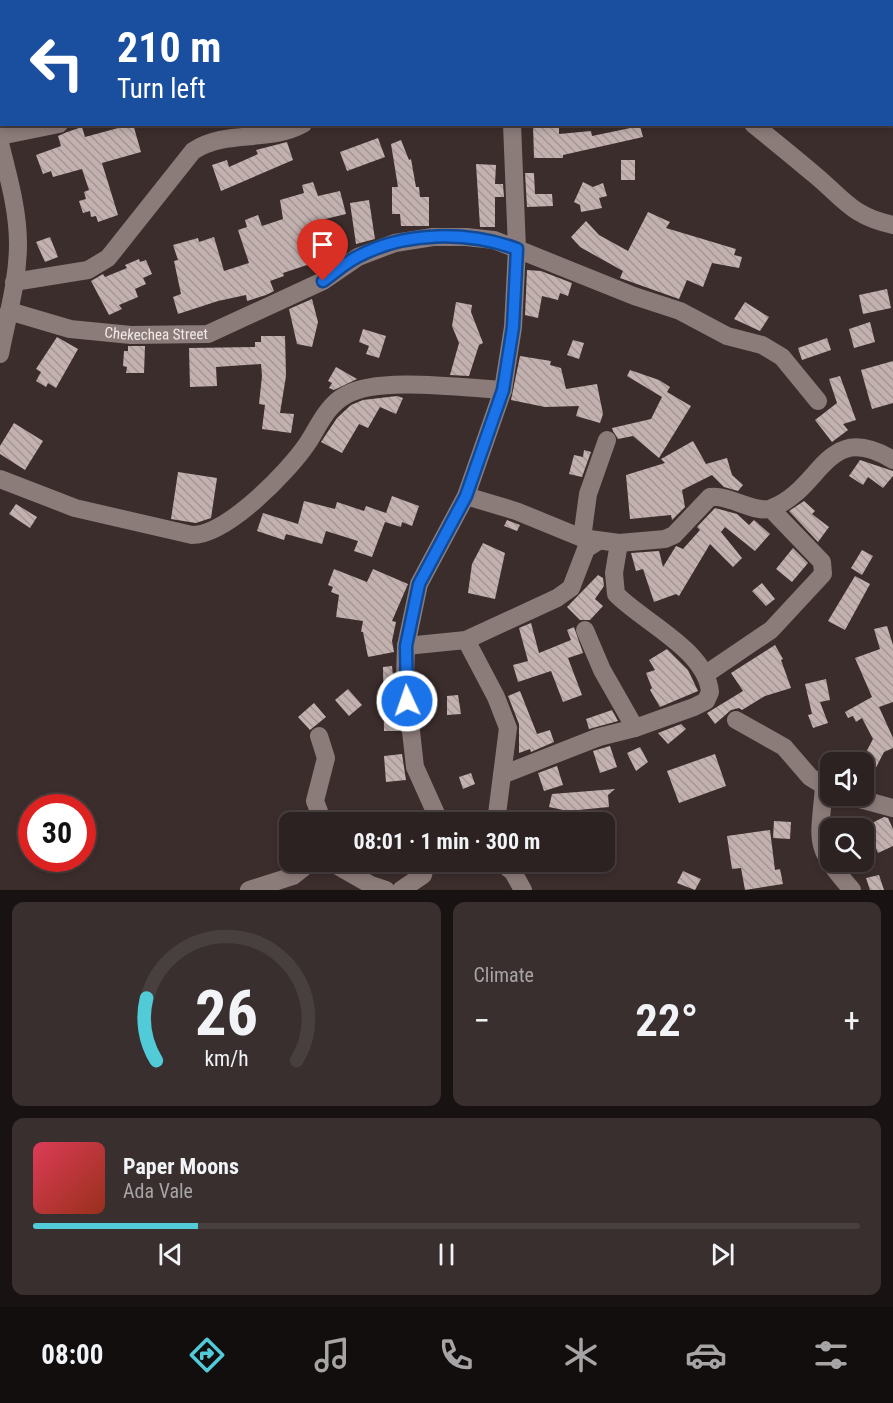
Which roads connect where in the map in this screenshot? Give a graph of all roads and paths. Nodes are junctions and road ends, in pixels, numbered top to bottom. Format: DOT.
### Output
graph roads {
  1 [pos="0,3"];
  2 [pos="0,21"];
  3 [pos="49,126"];
  4 [pos="298,126"];
  5 [pos="512,126"];
  6 [pos="755,126"];
  7 [pos="0,136"];
  8 [pos="0,143"];
  9 [pos="7,196"];
  10 [pos="893,225"];
  11 [pos="517,249"];
  12 [pos="14,282"];
  13 [pos="9,311"];
  14 [pos="0,354"];
  15 [pos="503,390"];
  16 [pos="818,401"];
  17 [pos="607,440"];
  18 [pos="893,460"];
  19 [pos="0,479"];
  20 [pos="466,496"];
  21 [pos="771,509"];
  22 [pos="589,540"];
  23 [pos="619,543"];
  24 [pos="585,630"];
  25 [pos="466,640"];
  26 [pos="406,646"];
  27 [pos="706,674"];
  28 [pos="736,720"];
  29 [pos="635,728"];
  30 [pos="320,736"];
  31 [pos="502,775"];
  32 [pos="820,783"];
  33 [pos="874,803"];
  34 [pos="824,806"];
  35 [pos="893,808"];
  36 [pos="319,812"];
  37 [pos="435,812"];
  38 [pos="497,812"];
  39 [pos="298,872"];
  40 [pos="348,872"];
  41 [pos="424,872"];
  42 [pos="513,872"];
  43 [pos="257,888"];
  44 [pos="386,890"];
  45 [pos="401,890"];
  46 [pos="523,890"];
  47 [pos="852,890"];
  1 -- 2 [label="street"];
  3 -- 7 [label="street"];
  4 -- 12 [label="street"];
  5 -- 11 [label="street"];
  6 -- 10 [label="street"];
  8 -- 9 [label="street"];
  9 -- 12 [label="street"];
  11 -- 13 [label="street, Chekechea Street"];
  11 -- 15 [label="street"];
  11 -- 16 [label="street, Chekechea Street"];
  12 -- 13 [label="street"];
  13 -- 14 [label="street"];
  15 -- 19 [label="street"];
  15 -- 20 [label="street"];
  17 -- 22 [label="street"];
  18 -- 21 [label="street"];
  20 -- 22 [label="street"];
  20 -- 26 [label="street"];
  21 -- 23 [label="street"];
  21 -- 27 [label="street"];
  22 -- 23 [label="street"];
  22 -- 25 [label="street"];
  23 -- 27 [label="street"];
  24 -- 29 [label="street"];
  25 -- 26 [label="street"];
  25 -- 31 [label="street"];
  26 -- 37 [label="street"];
  27 -- 29 [label="street"];
  28 -- 32 [label="street"];
  29 -- 31 [label="street"];
  30 -- 36 [label="street"];
  31 -- 38 [label="street"];
  33 -- 35 [label="street"];
  34 -- 47 [label="street"];
  39 -- 43 [label="street"];
  40 -- 44 [label="street"];
  41 -- 45 [label="street"];
  42 -- 46 [label="street"];
}
